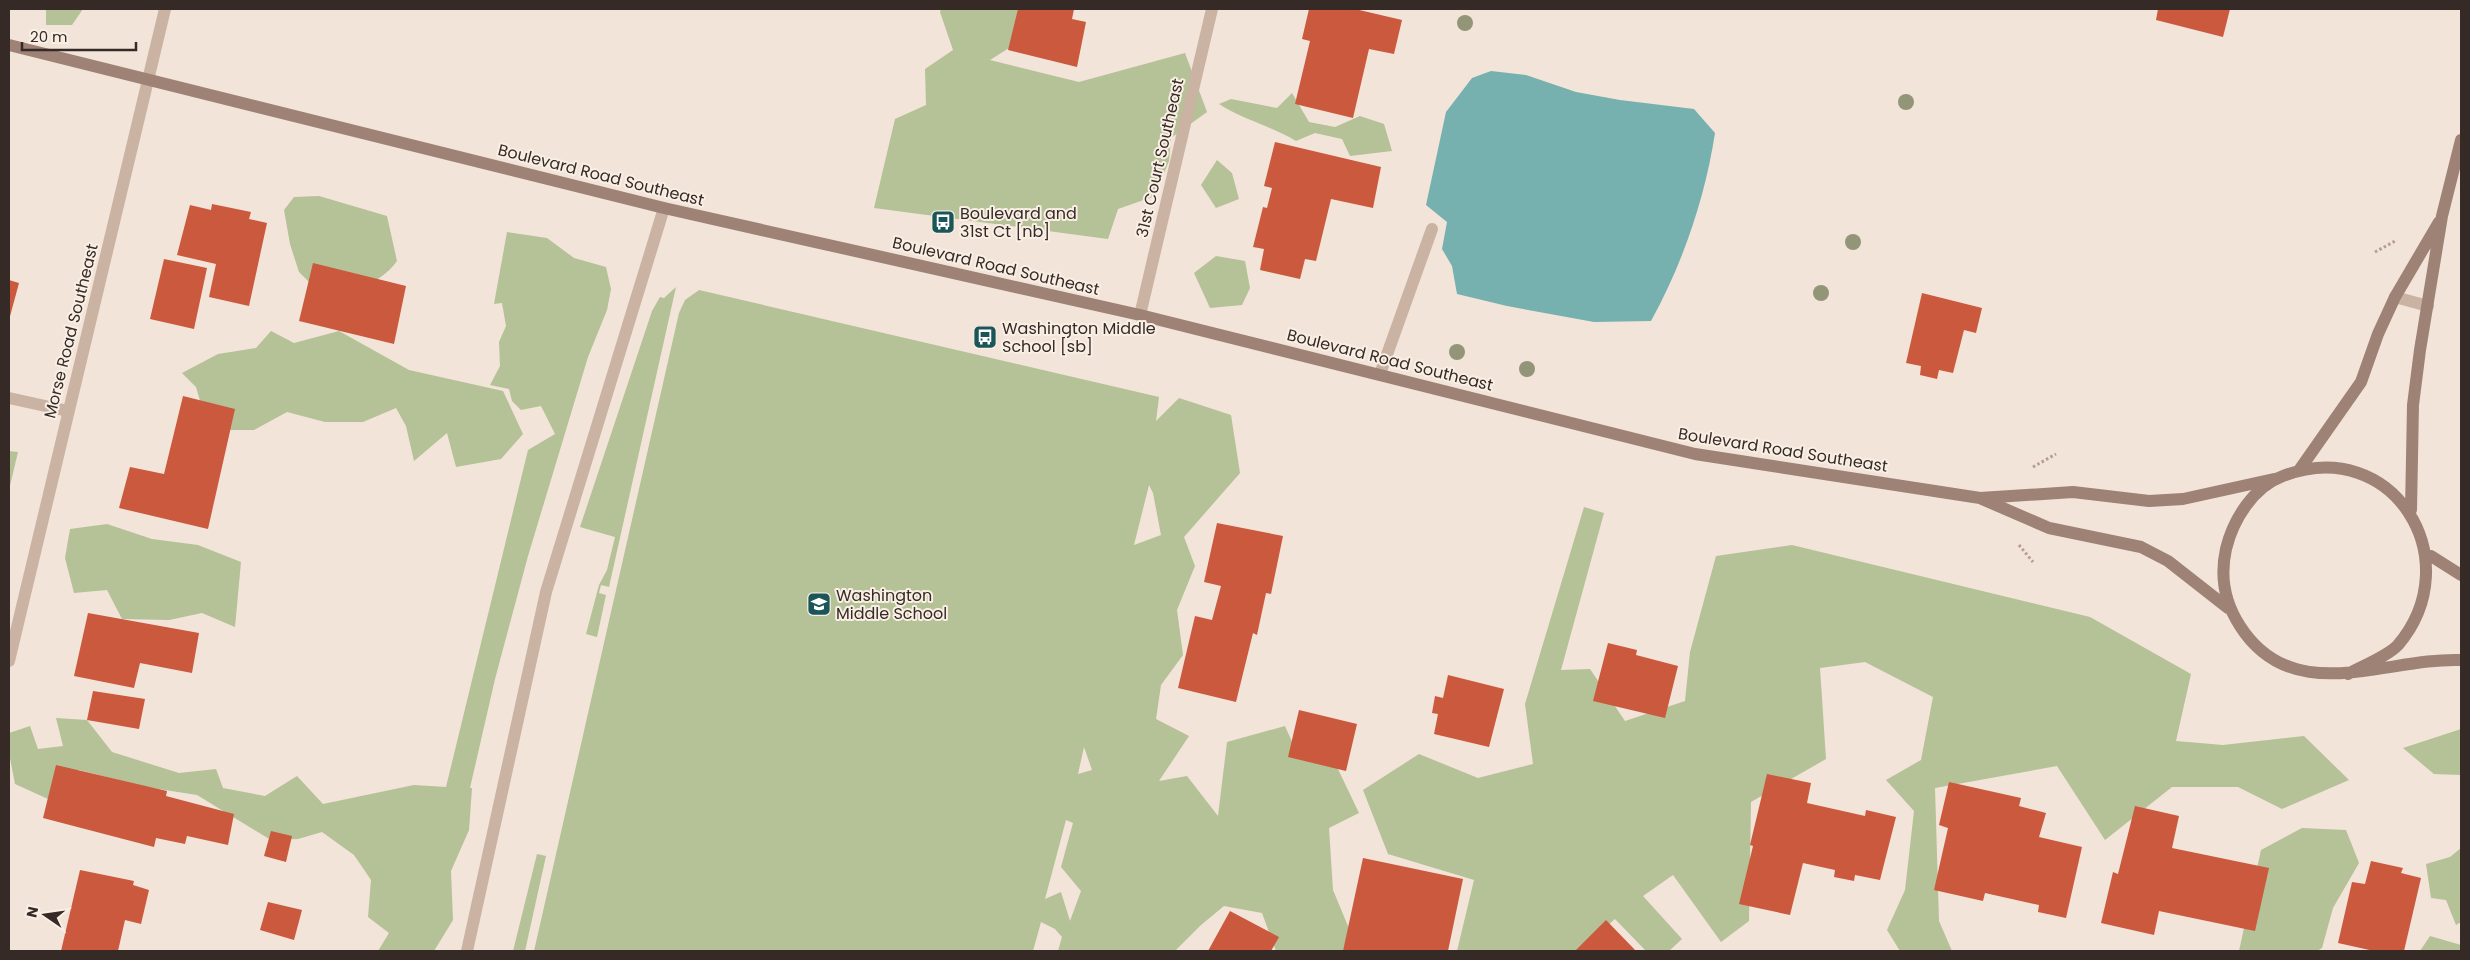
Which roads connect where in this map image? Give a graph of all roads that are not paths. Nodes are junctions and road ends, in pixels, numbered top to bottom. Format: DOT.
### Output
graph roads {
  1 [pos="165,9"];
  2 [pos="1212,9"];
  3 [pos="9,45"];
  4 [pos="149,79"];
  5 [pos="2461,140"];
  6 [pos="664,208"];
  7 [pos="2442,216"];
  8 [pos="1432,229"];
  9 [pos="2395,297"];
  10 [pos="2428,306"];
  11 [pos="1140,315"];
  12 [pos="1380,374"];
  13 [pos="9,398"];
  14 [pos="68,411"];
  15 [pos="2300,470"];
  16 [pos="2274,479"];
  17 [pos="1980,498"];
  18 [pos="2411,510"];
  19 [pos="2431,556"];
  20 [pos="2461,575"];
  21 [pos="2228,608"];
  22 [pos="2461,660"];
  23 [pos="9,661"];
  24 [pos="2348,674"];
  25 [pos="467,951"];
  1 -- 4 [label="street, Morse Road Southeast"];
  2 -- 11 [label="street, 31st Court Southeast"];
  3 -- 4 [label="street, Boulevard Road Southeast"];
  4 -- 6 [label="street, Boulevard Road Southeast"];
  4 -- 14 [label="street, Morse Road Southeast"];
  5 -- 7 [label="street"];
  6 -- 11 [label="street, Boulevard Road Southeast"];
  6 -- 25 [label="street"];
  7 -- 9 [label="street"];
  7 -- 10 [label="street"];
  8 -- 12 [label="street"];
  9 -- 10 [label="street"];
  9 -- 15 [label="street"];
  10 -- 18 [label="street"];
  11 -- 12 [label="street, Boulevard Road Southeast"];
  12 -- 17 [label="street, Boulevard Road Southeast"];
  13 -- 14 [label="street"];
  14 -- 23 [label="street, Morse Road Southeast"];
  15 -- 16 [label="street, Boulevard Road Southeast"];
  15 -- 18 [label="street, Boulevard Road Southeast"];
  16 -- 17 [label="street, Boulevard Road Southeast"];
  16 -- 21 [label="street"];
  17 -- 21 [label="street, Boulevard Road Southeast"];
  18 -- 19 [label="street, Boulevard Road Southeast"];
  19 -- 20 [label="street"];
  19 -- 24 [label="street, Boulevard Road Southeast"];
  21 -- 24 [label="street"];
  22 -- 24 [label="street"];
}
